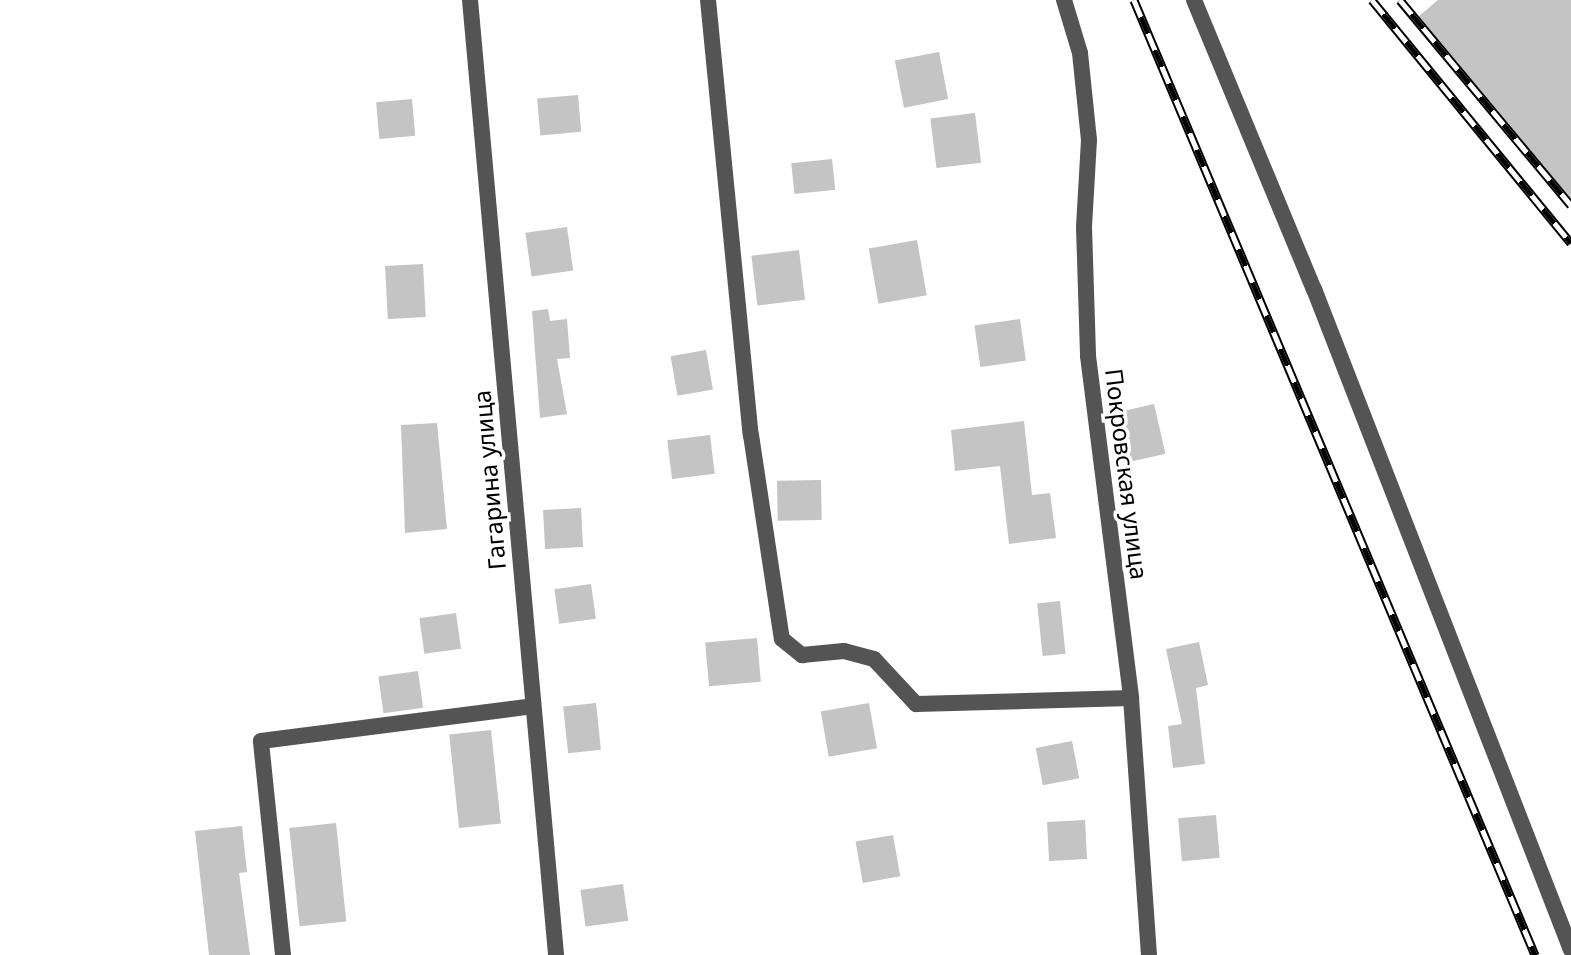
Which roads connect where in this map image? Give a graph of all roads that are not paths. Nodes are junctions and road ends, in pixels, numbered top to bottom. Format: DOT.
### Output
graph roads {
  1 [pos="470,0"];
  2 [pos="708,0"];
  3 [pos="1064,0"];
  4 [pos="1194,0"];
  5 [pos="1131,698"];
  6 [pos="533,706"];
  7 [pos="1571,950"];
  8 [pos="283,955"];
  9 [pos="556,955"];
  10 [pos="1149,955"];
  1 -- 6 [label="street, Гагарина улица"];
  2 -- 5 [label="street"];
  3 -- 5 [label="street, Покровская улица"];
  4 -- 7 [label="street"];
  5 -- 10 [label="street, Покровская улица"];
  6 -- 8 [label="street"];
  6 -- 9 [label="street, Гагарина улица"];
}
